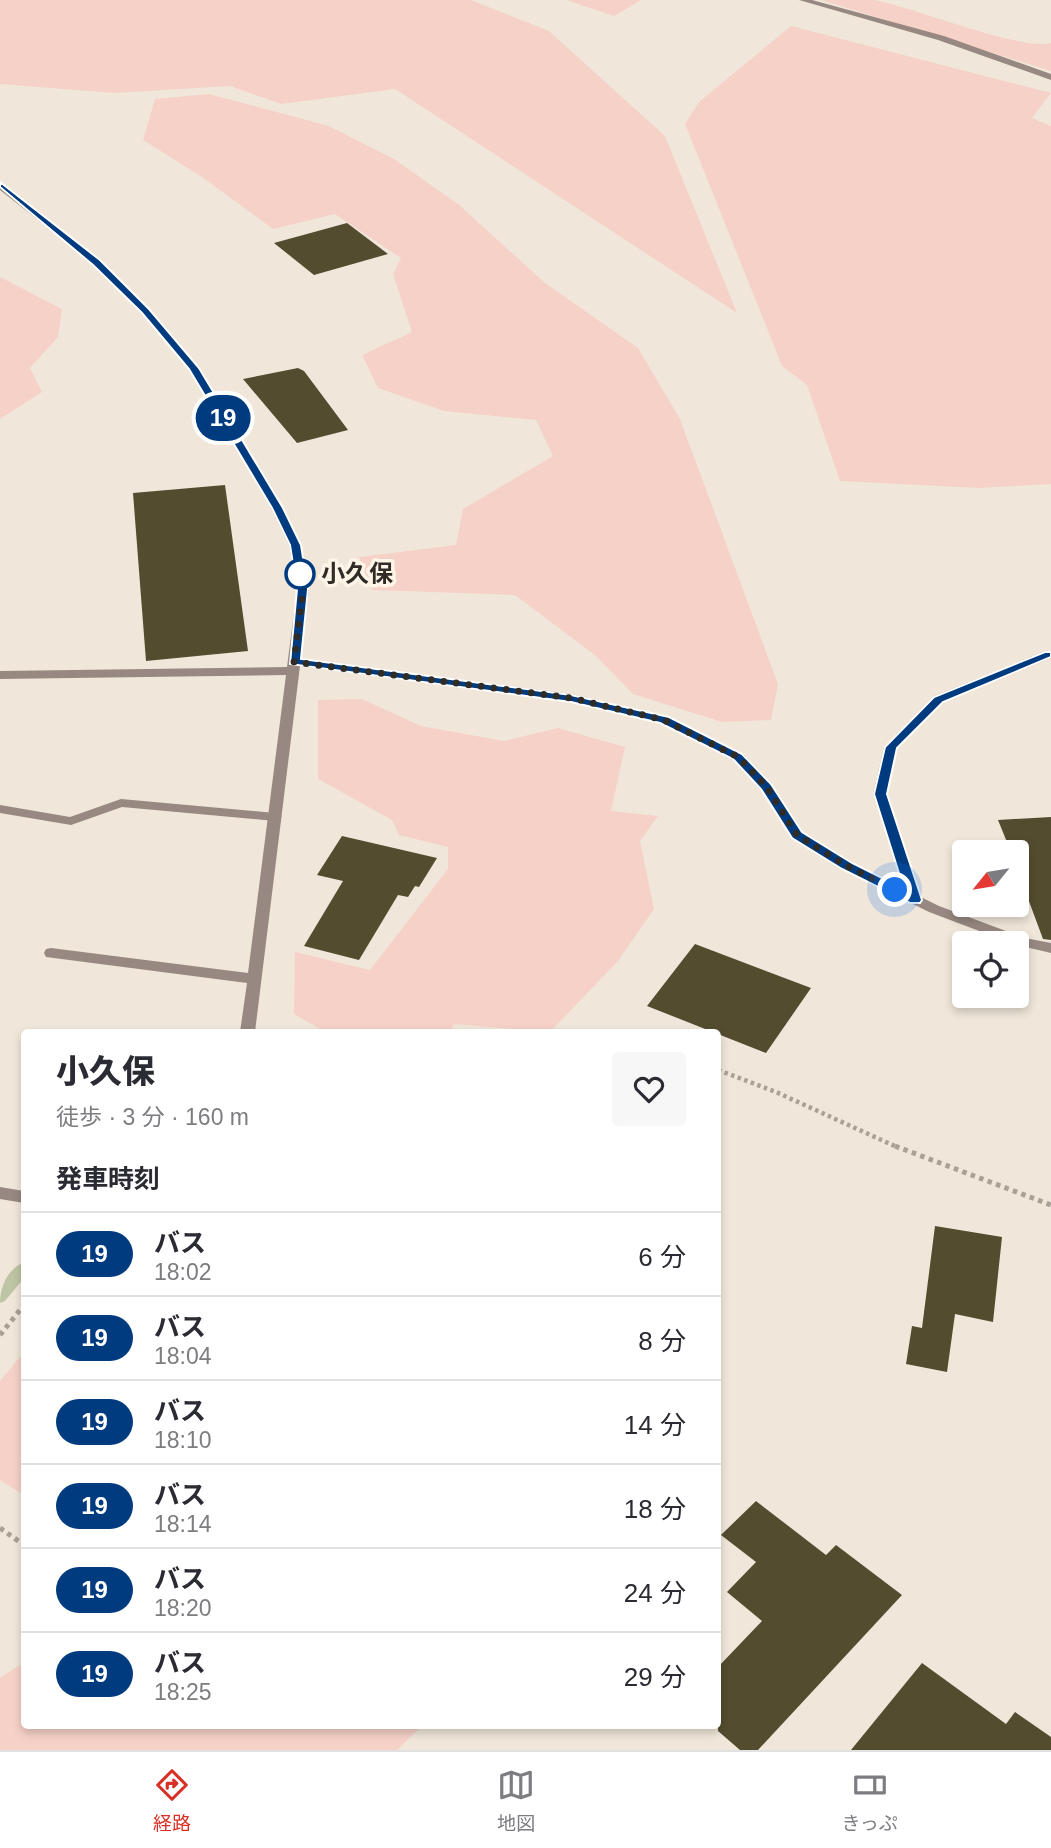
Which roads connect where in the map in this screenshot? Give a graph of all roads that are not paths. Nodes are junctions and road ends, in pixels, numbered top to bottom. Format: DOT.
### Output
graph roads {
  1 [pos="803,0"];
  2 [pos="1051,77"];
  3 [pos="0,185"];
  4 [pos="1049,654"];
  5 [pos="293,666"];
  6 [pos="0,675"];
  7 [pos="0,809"];
  8 [pos="275,817"];
  9 [pos="915,900"];
  10 [pos="1051,948"];
  11 [pos="51,953"];
  12 [pos="254,979"];
  13 [pos="248,1029"];
  14 [pos="0,1193"];
  15 [pos="21,1196"];
  1 -- 2 [label="street"];
  3 -- 5 [label="street"];
  4 -- 9 [label="street"];
  5 -- 6 [label="street"];
  5 -- 8 [label="street"];
  5 -- 9 [label="street"];
  7 -- 8 [label="street"];
  8 -- 12 [label="street"];
  9 -- 10 [label="street"];
  11 -- 12 [label="street"];
  12 -- 13 [label="street"];
  14 -- 15 [label="street"];
}
